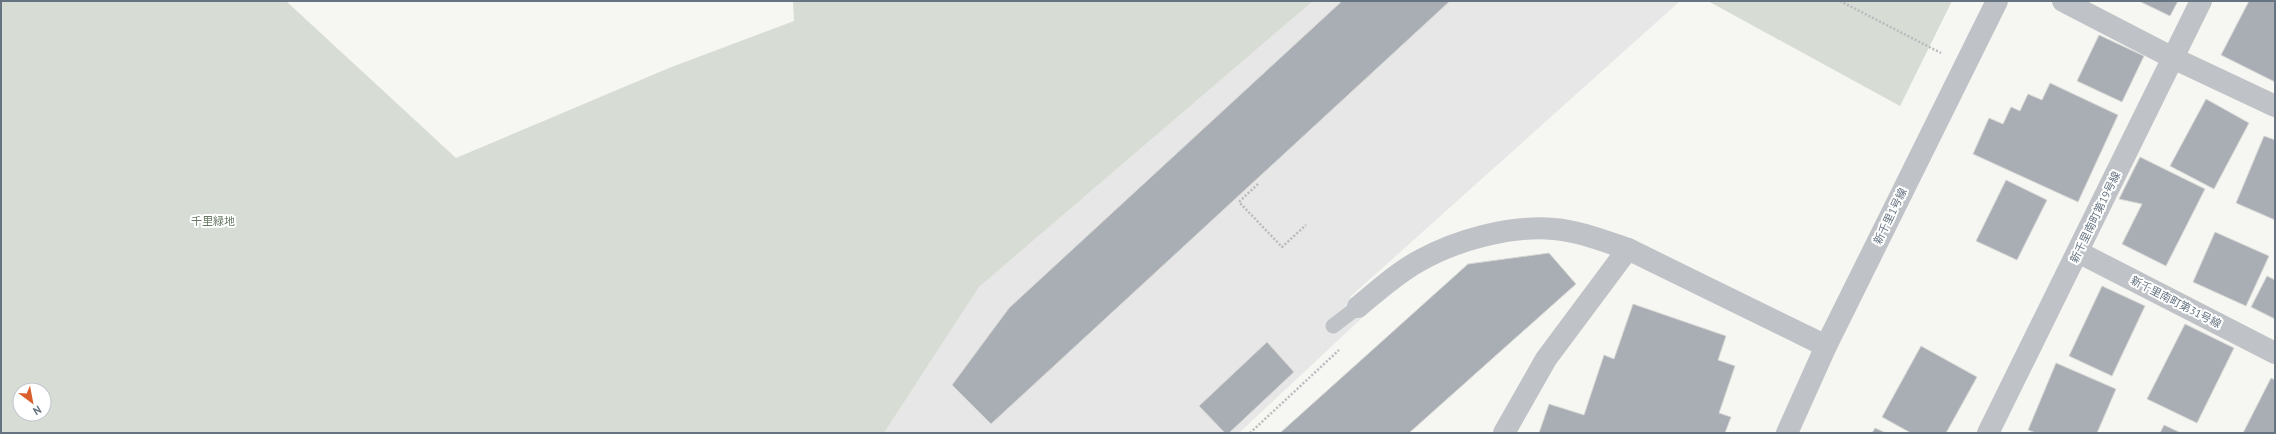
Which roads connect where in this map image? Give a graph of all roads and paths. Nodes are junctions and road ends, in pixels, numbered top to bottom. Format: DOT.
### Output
graph roads {
  1 [pos="1840,1"];
  2 [pos="1997,1"];
  3 [pos="2063,1"];
  4 [pos="2201,1"];
  5 [pos="2173,58"];
  6 [pos="1965,65"];
  7 [pos="2275,106"];
  8 [pos="1258,184"];
  9 [pos="1306,225"];
  10 [pos="1628,249"];
  11 [pos="2078,252"];
  12 [pos="1358,307"];
  13 [pos="1334,326"];
  14 [pos="1826,346"];
  15 [pos="2275,353"];
  16 [pos="1504,433"];
  17 [pos="1787,433"];
  18 [pos="1988,433"];
  1 -- 6 [label="path"];
  2 -- 6 [label="street, 新千里1号線"];
  3 -- 5 [label="street"];
  4 -- 5 [label="street, 新千里南町第19号線"];
  5 -- 7 [label="street"];
  5 -- 11 [label="street, 新千里南町第19号線"];
  6 -- 14 [label="street, 新千里1号線"];
  8 -- 9 [label="path"];
  10 -- 12 [label="street"];
  10 -- 14 [label="street"];
  10 -- 16 [label="street"];
  11 -- 15 [label="street, 新千里南町第31号線"];
  11 -- 18 [label="street, 新千里南町第19号線"];
  12 -- 13 [label="lane"];
  14 -- 17 [label="street, 新千里1号線"];
}
